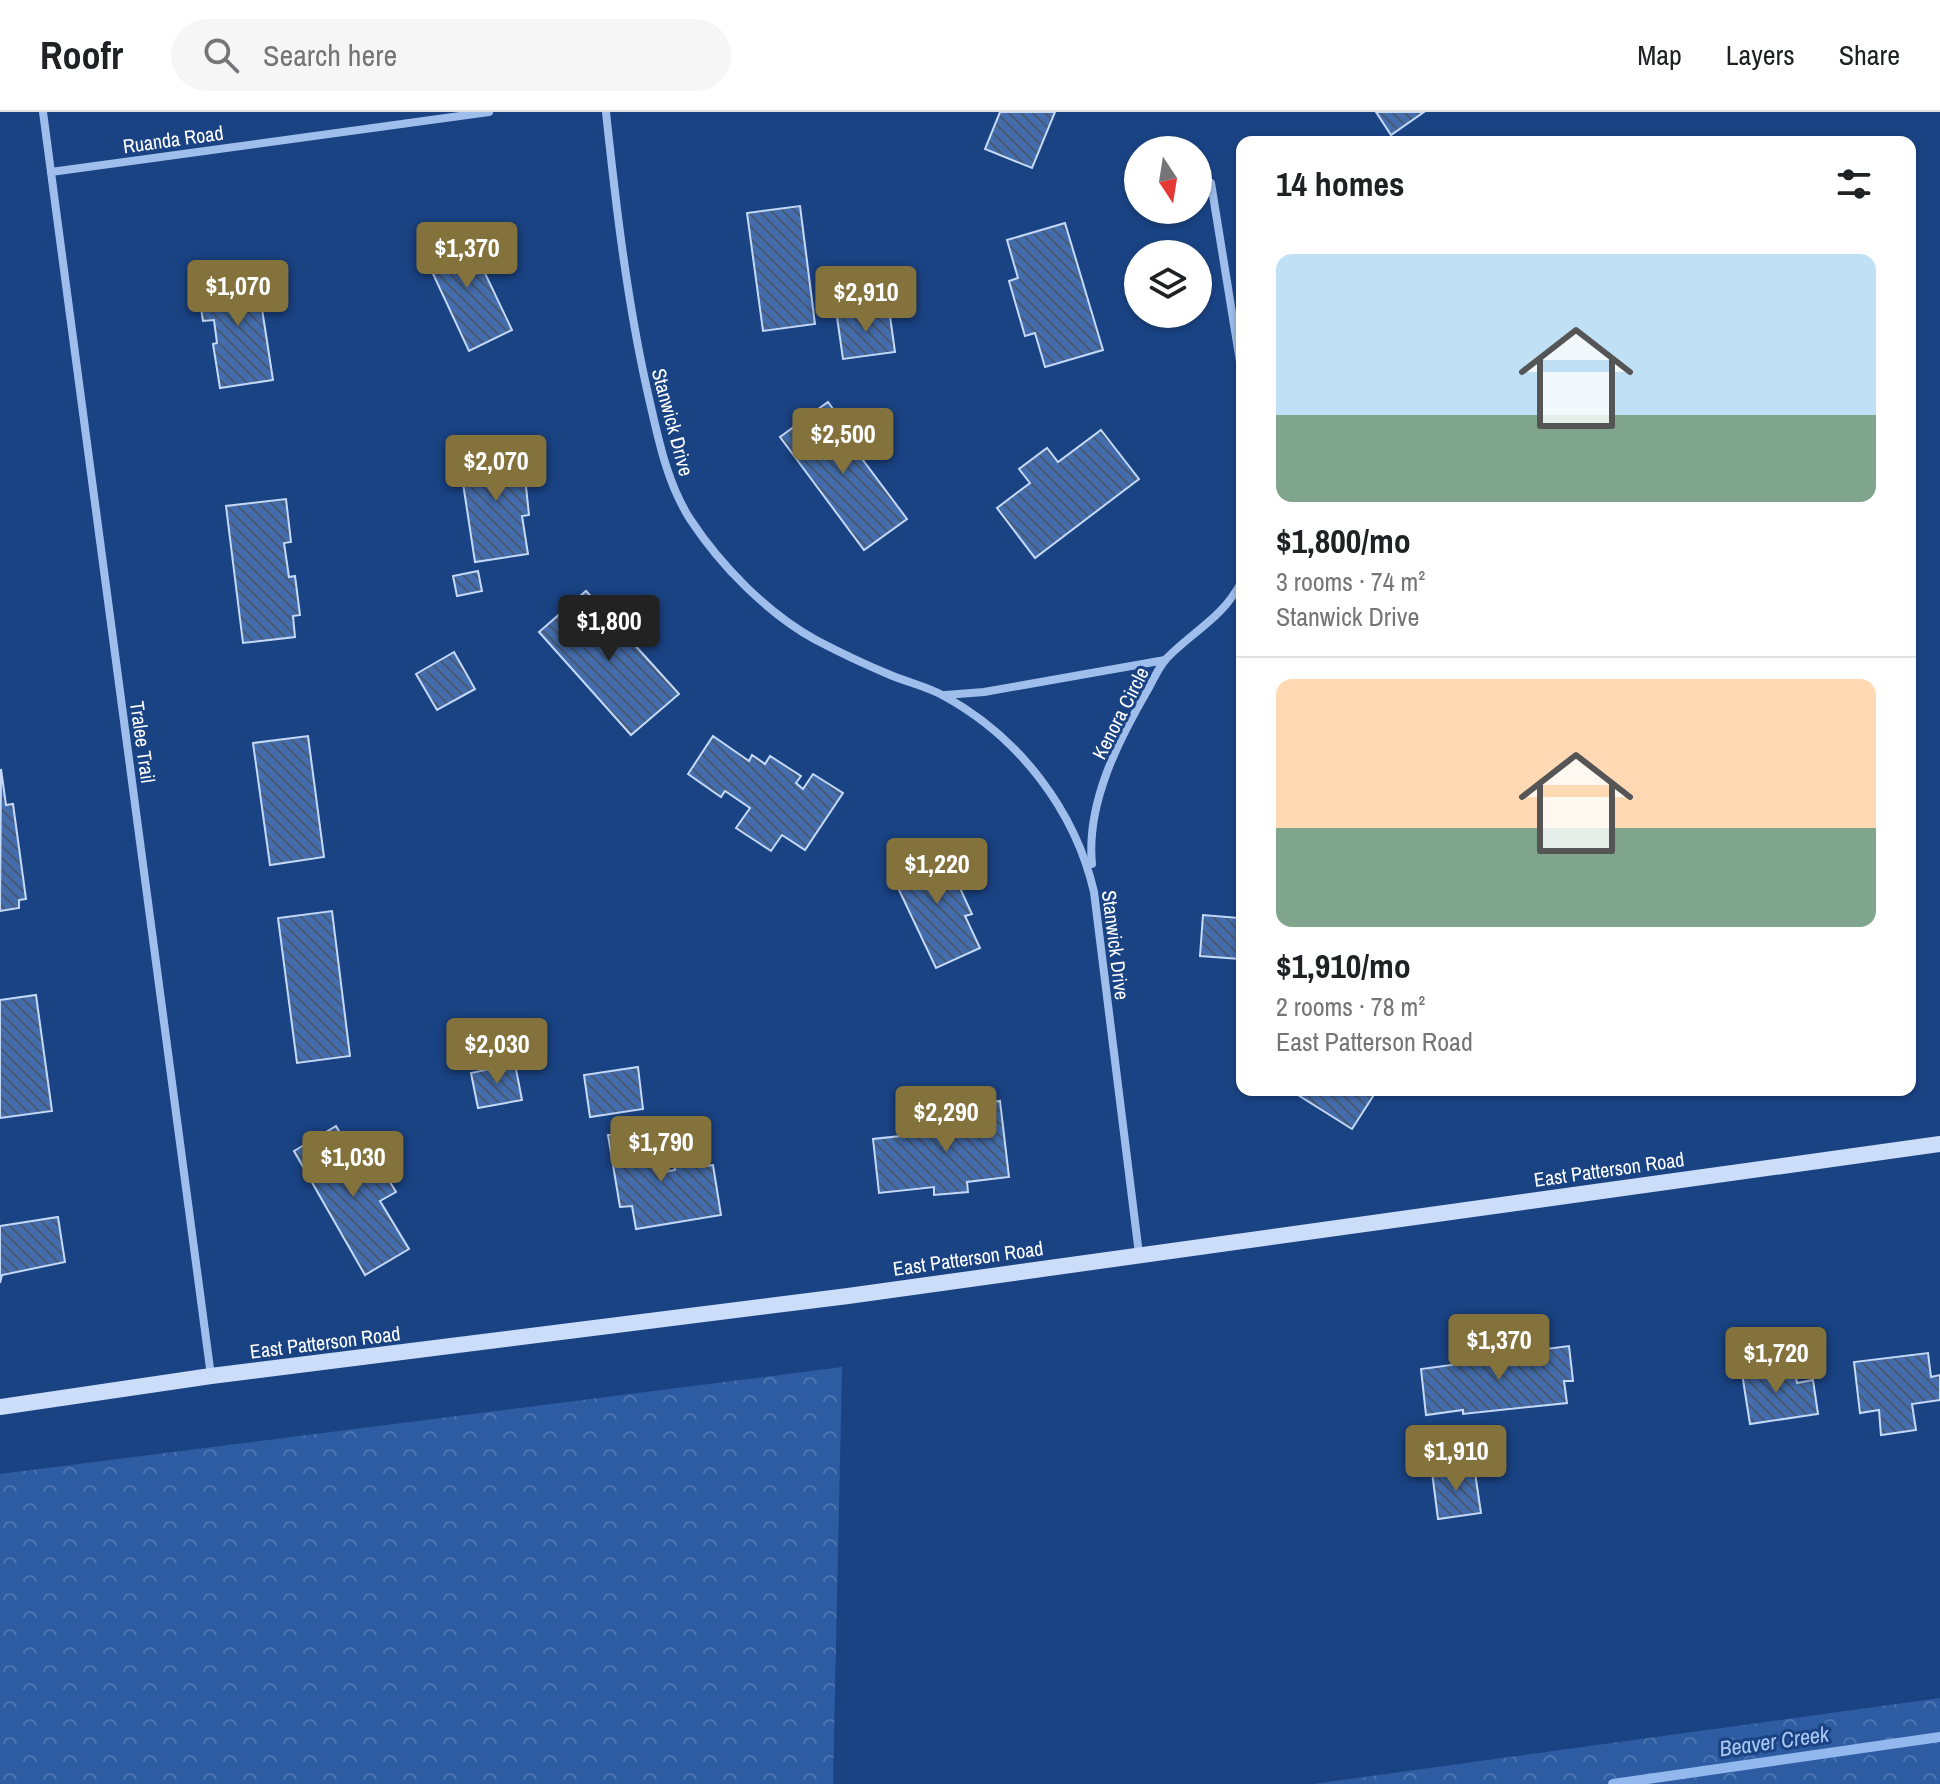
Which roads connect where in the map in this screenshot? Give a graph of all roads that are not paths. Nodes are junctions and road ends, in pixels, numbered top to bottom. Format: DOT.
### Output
graph roads {
  1 [pos="43,112"];
  2 [pos="489,112"];
  3 [pos="606,112"];
  4 [pos="51,172"];
  5 [pos="1212,189"];
  6 [pos="1236,337"];
  7 [pos="1236,590"];
  8 [pos="1165,660"];
  9 [pos="944,695"];
  10 [pos="1094,892"];
  11 [pos="1940,1144"];
  12 [pos="1139,1254"];
  13 [pos="211,1376"];
  14 [pos="0,1407"];
  1 -- 4 [label="street, Tralee Trail"];
  2 -- 4 [label="street, Ruanda Road"];
  3 -- 9 [label="street, Stanwick Drive"];
  4 -- 13 [label="street, Tralee Trail"];
  5 -- 6 [label="street"];
  7 -- 8 [label="street, Kenora Circle"];
  8 -- 9 [label="street, Stanwick Drive"];
  8 -- 10 [label="street, Kenora Circle"];
  9 -- 10 [label="street, Stanwick Drive"];
  10 -- 12 [label="street, Stanwick Drive"];
  11 -- 12 [label="street, East Patterson Road"];
  12 -- 13 [label="street, East Patterson Road"];
  13 -- 14 [label="street, East Patterson Road"];
}
